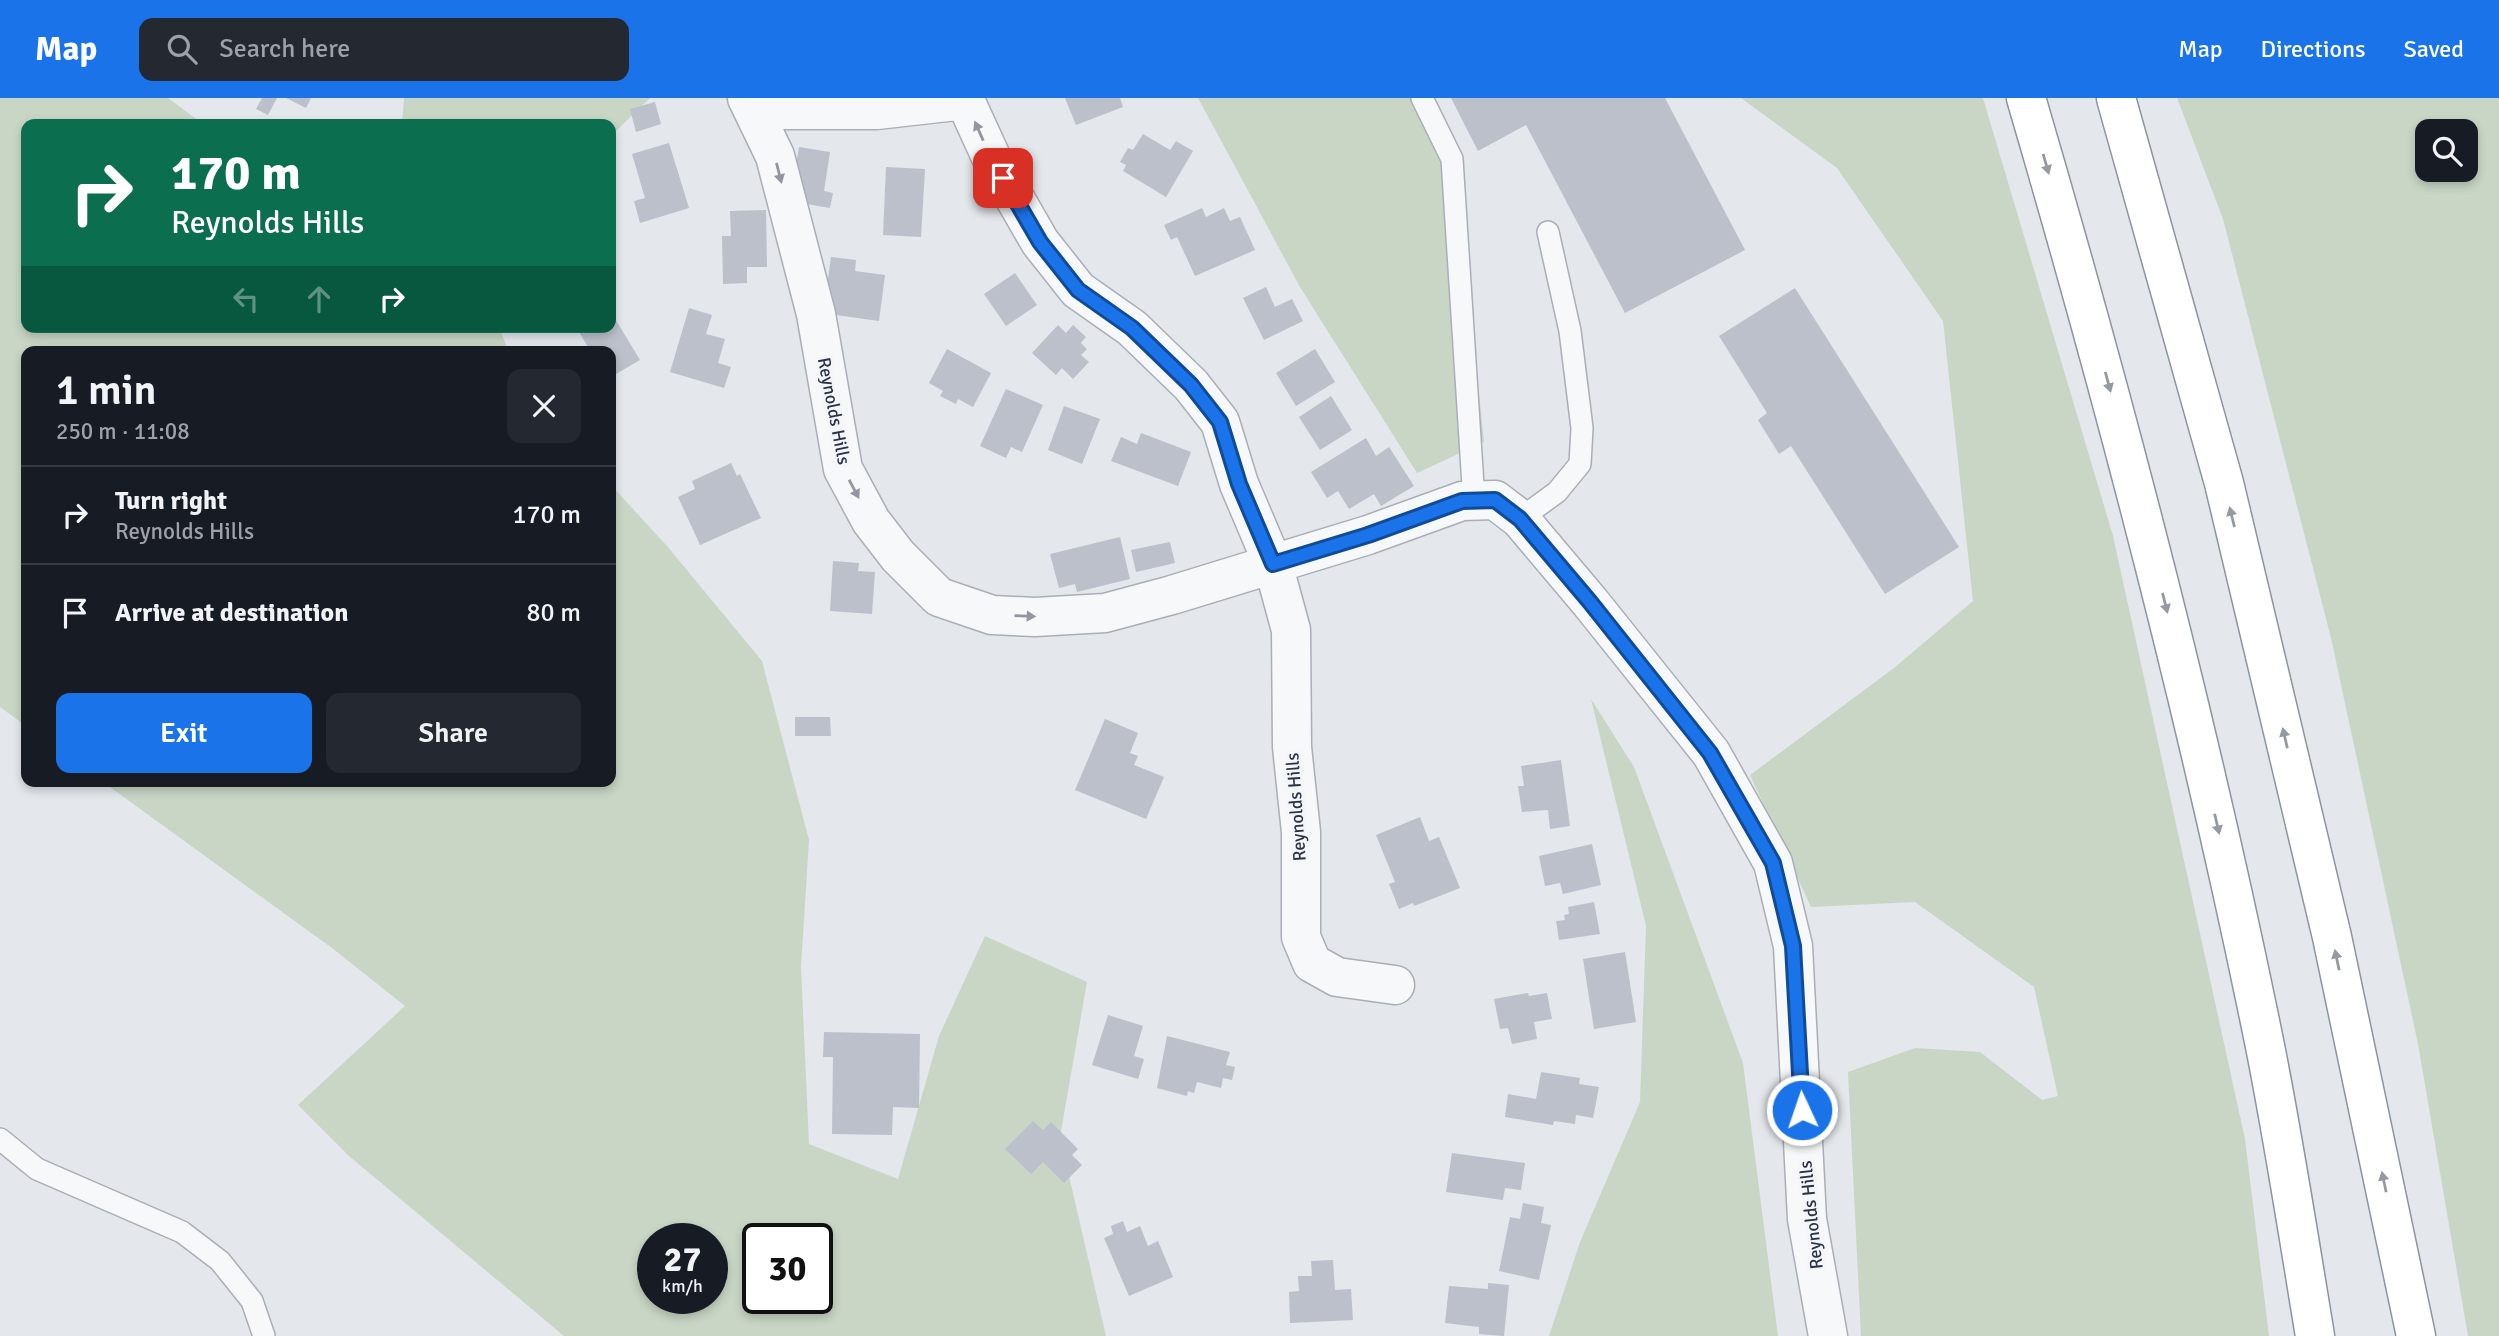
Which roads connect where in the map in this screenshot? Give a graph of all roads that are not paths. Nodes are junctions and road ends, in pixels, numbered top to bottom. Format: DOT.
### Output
graph roads {
  1 [pos="1422,98"];
  2 [pos="2026,98"];
  3 [pos="2116,98"];
  4 [pos="750,104"];
  5 [pos="1548,232"];
  6 [pos="1474,501"];
  7 [pos="1520,519"];
  8 [pos="1273,564"];
  9 [pos="1395,985"];
  10 [pos="0,1139"];
  11 [pos="2399,1249"];
  12 [pos="264,1336"];
  13 [pos="1828,1336"];
  14 [pos="2315,1336"];
  15 [pos="2407,1336"];
  16 [pos="2417,1336"];
  1 -- 6 [label="lane"];
  2 -- 14 [label="highway, one-way"];
  11 -- 3 [label="highway, one-way"];
  8 -- 4 [label="street, Reynolds Hills, one-way"];
  4 -- 8 [label="street, Reynolds Hills, one-way"];
  5 -- 7 [label="lane"];
  6 -- 7 [label="street, Reynolds Hills"];
  6 -- 8 [label="street, Reynolds Hills"];
  7 -- 13 [label="street, Reynolds Hills"];
  8 -- 9 [label="street, Reynolds Hills"];
  10 -- 12 [label="lane"];
  11 -- 15 [label="highway"];
  11 -- 16 [label="highway"];
}
